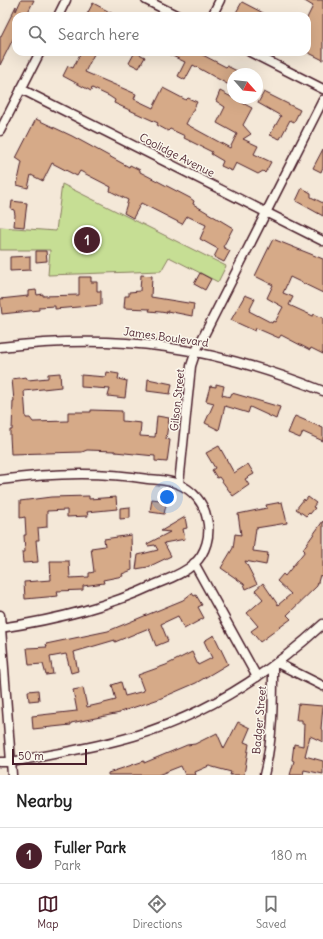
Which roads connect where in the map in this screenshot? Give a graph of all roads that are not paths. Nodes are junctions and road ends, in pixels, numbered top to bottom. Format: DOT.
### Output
graph roads {
  1 [pos="66,0"];
  2 [pos="146,0"];
  3 [pos="220,0"];
  4 [pos="60,12"];
  5 [pos="170,12"];
  6 [pos="214,12"];
  7 [pos="38,56"];
  8 [pos="258,56"];
  9 [pos="21,89"];
  10 [pos="323,89"];
  11 [pos="323,100"];
  12 [pos="0,132"];
  13 [pos="266,212"];
  14 [pos="323,241"];
  15 [pos="0,347"];
  16 [pos="196,351"];
  17 [pos="323,391"];
  18 [pos="0,480"];
  19 [pos="179,484"];
  20 [pos="194,563"];
  21 [pos="0,615"];
  22 [pos="323,624"];
  23 [pos="0,628"];
  24 [pos="275,664"];
  25 [pos="257,677"];
  26 [pos="323,686"];
  27 [pos="0,762"];
  28 [pos="12,762"];
  29 [pos="12,775"];
  30 [pos="264,775"];
  1 -- 4 [label="street"];
  2 -- 5 [label="street"];
  3 -- 6 [label="street"];
  7 -- 9 [label="street"];
  8 -- 10 [label="street"];
  9 -- 12 [label="street"];
  9 -- 13 [label="street, Coolidge Avenue"];
  11 -- 13 [label="street, Gilson Street"];
  13 -- 14 [label="street, Coolidge Avenue"];
  13 -- 16 [label="street, Gilson Street"];
  15 -- 16 [label="street, James Boulevard"];
  16 -- 17 [label="street, James Boulevard"];
  16 -- 19 [label="street, Gilson Street"];
  18 -- 19 [label="street"];
  19 -- 20 [label="street"];
  20 -- 23 [label="street"];
  20 -- 25 [label="street"];
  21 -- 23 [label="street"];
  22 -- 24 [label="street"];
  23 -- 28 [label="street"];
  24 -- 25 [label="street"];
  24 -- 26 [label="street"];
  24 -- 30 [label="street, Badger Street"];
  25 -- 28 [label="street"];
  27 -- 28 [label="street"];
  28 -- 29 [label="street"];
}
